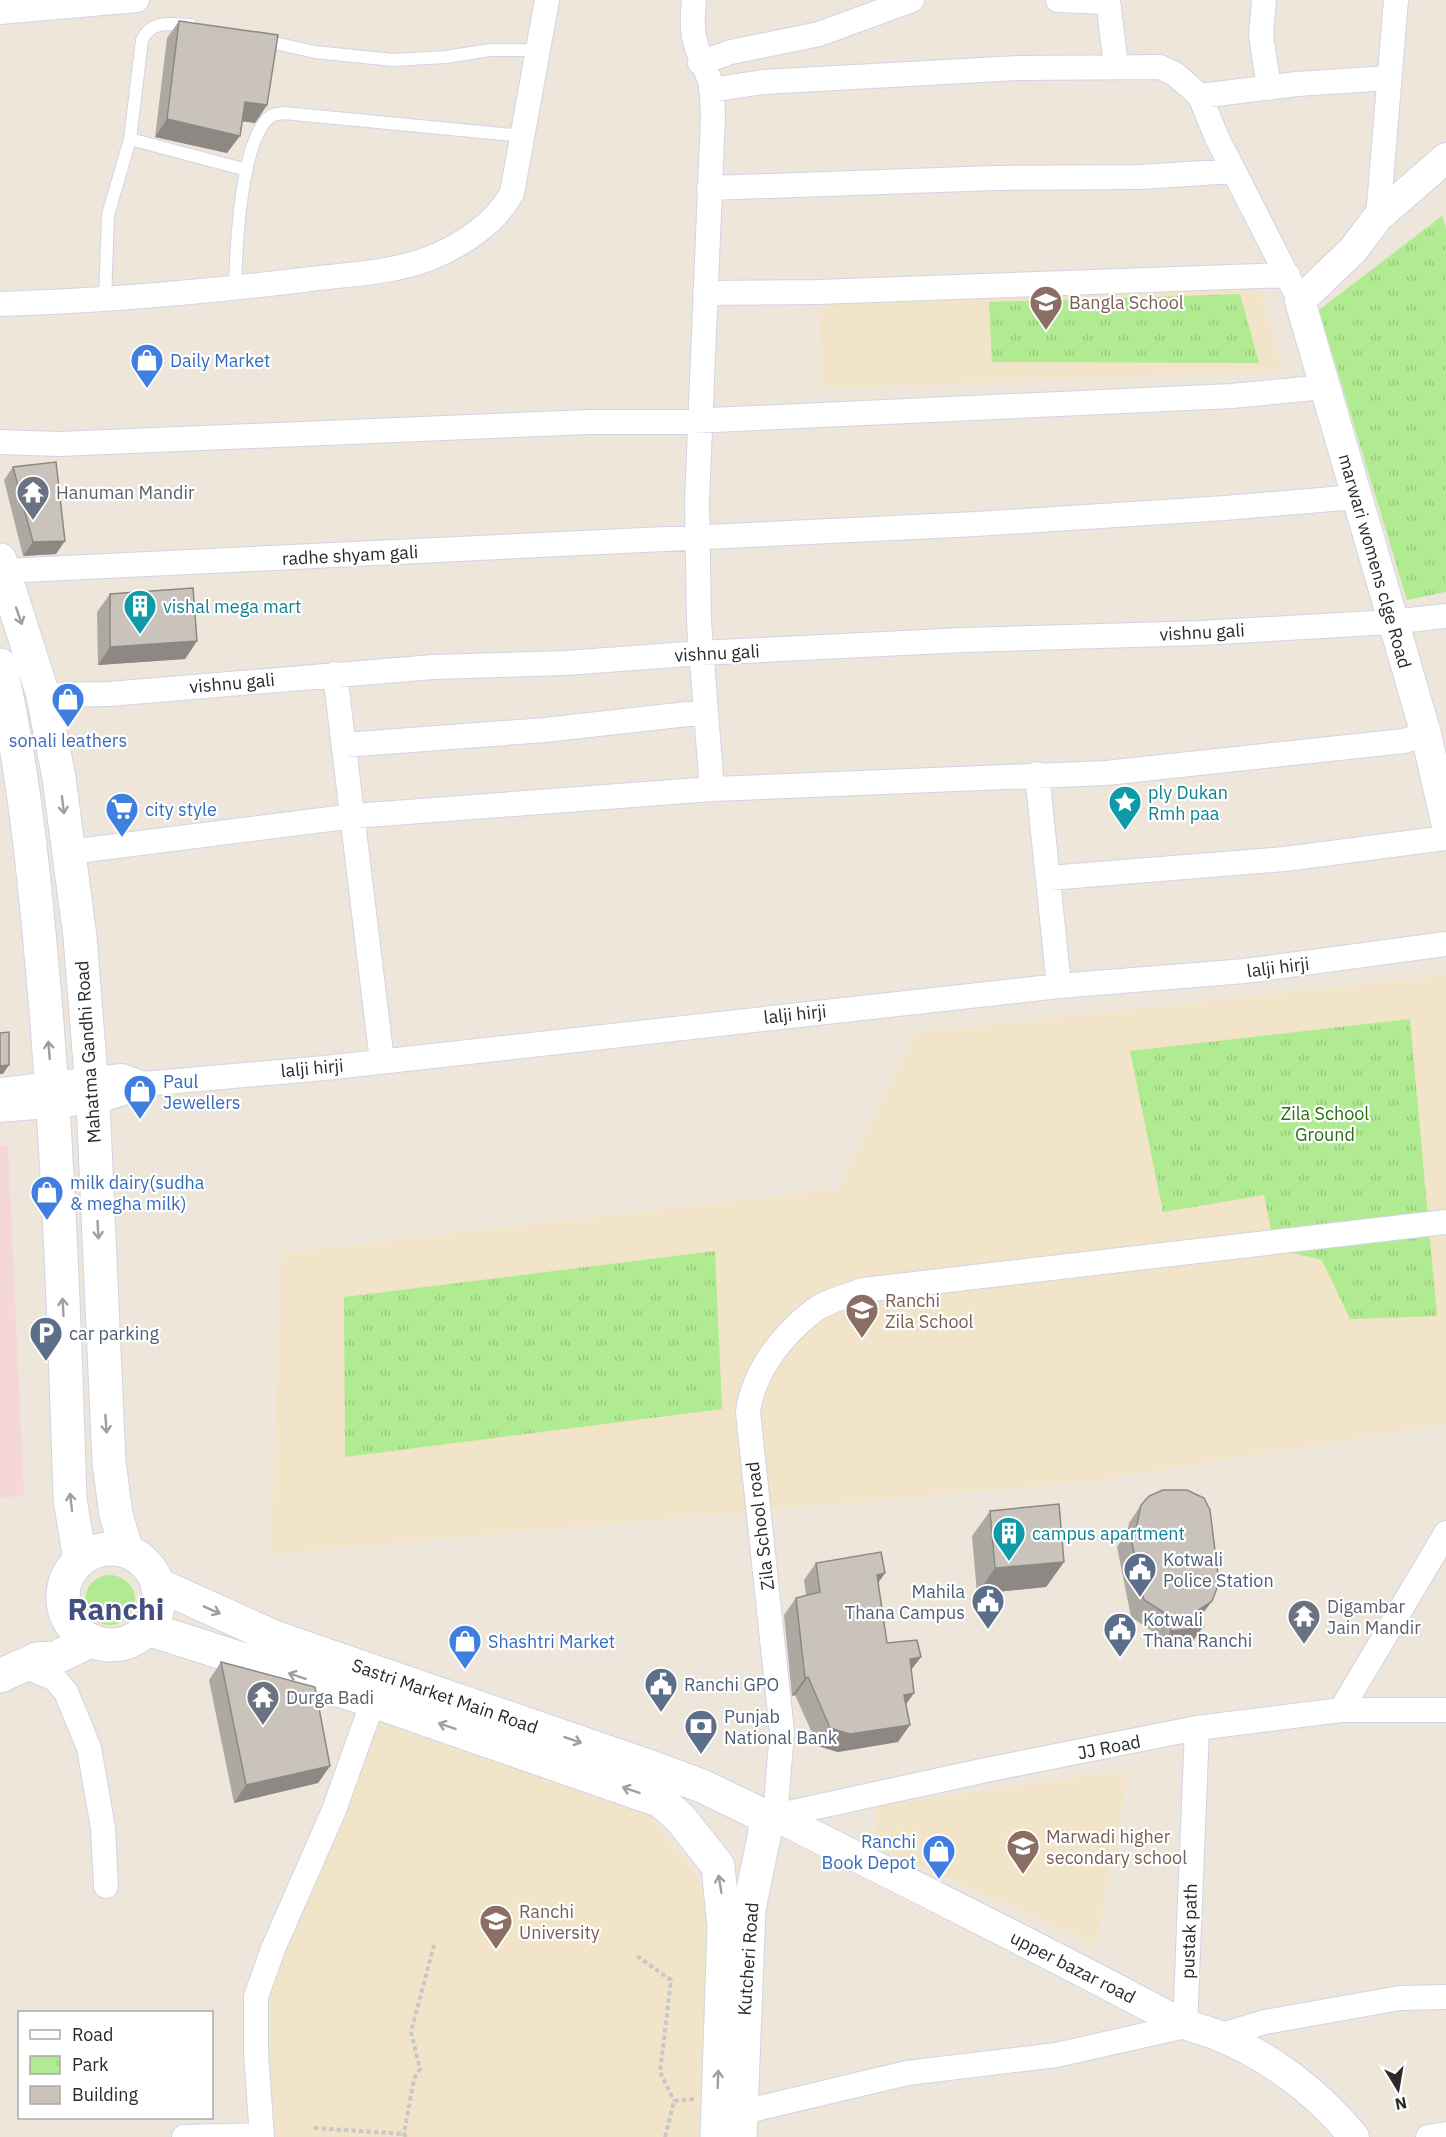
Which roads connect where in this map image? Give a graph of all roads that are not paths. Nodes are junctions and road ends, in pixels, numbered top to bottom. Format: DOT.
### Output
graph roads {
  1 [pos="137,0"];
  2 [pos="547,0"];
  3 [pos="694,0"];
  4 [pos="912,0"];
  5 [pos="1058,0"];
  6 [pos="1264,0"];
  7 [pos="1396,0"];
  8 [pos="1108,1"];
  9 [pos="0,12"];
  10 [pos="203,27"];
  11 [pos="246,36"];
  12 [pos="536,50"];
  13 [pos="700,63"];
  14 [pos="1116,66"];
  15 [pos="1389,78"];
  16 [pos="1269,88"];
  17 [pos="711,90"];
  18 [pos="1200,96"];
  19 [pos="523,136"];
  20 [pos="130,139"];
  21 [pos="1446,158"];
  22 [pos="247,170"];
  23 [pos="1234,171"];
  24 [pos="709,188"];
  25 [pos="1377,217"];
  26 [pos="234,288"];
  27 [pos="1294,288"];
  28 [pos="705,293"];
  29 [pos="105,299"];
  30 [pos="0,304"];
  31 [pos="1324,387"];
  32 [pos="701,419"];
  33 [pos="0,442"];
  34 [pos="1356,497"];
  35 [pos="697,536"];
  36 [pos="2,566"];
  37 [pos="1446,616"];
  38 [pos="1391,622"];
  39 [pos="701,653"];
  40 [pos="0,665"];
  41 [pos="335,674"];
  42 [pos="43,695"];
  43 [pos="705,712"];
  44 [pos="1426,734"];
  45 [pos="344,745"];
  46 [pos="1036,774"];
  47 [pos="712,789"];
  48 [pos="354,816"];
  49 [pos="1446,822"];
  50 [pos="69,852"];
  51 [pos="1049,878"];
  52 [pos="1446,944"];
  53 [pos="1059,986"];
  54 [pos="382,1061"];
  55 [pos="0,1090"];
  56 [pos="92,1090"];
  57 [pos="52,1094"];
  58 [pos="0,1110"];
  59 [pos="1446,1222"];
  60 [pos="1446,1533"];
  61 [pos="127,1551"];
  62 [pos="80,1560"];
  63 [pos="159,1585"];
  64 [pos="63,1605"];
  65 [pos="148,1629"];
  66 [pos="90,1641"];
  67 [pos="14,1676"];
  68 [pos="373,1701"];
  69 [pos="1341,1710"];
  70 [pos="1446,1710"];
  71 [pos="1197,1728"];
  72 [pos="770,1818"];
  73 [pos="106,1886"];
  74 [pos="1446,1997"];
  75 [pos="1185,2026"];
  76 [pos="1218,2036"];
  77 [pos="740,2125"];
  78 [pos="1446,2134"];
  79 [pos="261,2136"];
  80 [pos="184,2137"];
  81 [pos="717,2137"];
  82 [pos="1354,2137"];
  83 [pos="1428,2137"];
  1 -- 9 [label="street"];
  2 -- 12 [label="street"];
  3 -- 13 [label="street"];
  4 -- 13 [label="street"];
  5 -- 8 [label="street"];
  6 -- 16 [label="street"];
  7 -- 15 [label="street"];
  8 -- 14 [label="street"];
  10 -- 20 [label="lane"];
  11 -- 12 [label="lane"];
  12 -- 19 [label="street"];
  13 -- 17 [label="street"];
  14 -- 17 [label="street"];
  14 -- 18 [label="street"];
  15 -- 16 [label="street"];
  15 -- 25 [label="street"];
  16 -- 18 [label="street"];
  17 -- 24 [label="street"];
  18 -- 23 [label="street"];
  19 -- 22 [label="lane"];
  19 -- 26 [label="street"];
  20 -- 22 [label="lane"];
  20 -- 29 [label="lane"];
  21 -- 25 [label="street"];
  22 -- 26 [label="lane"];
  23 -- 24 [label="street"];
  23 -- 27 [label="street"];
  24 -- 28 [label="street"];
  25 -- 27 [label="street"];
  26 -- 29 [label="street"];
  27 -- 28 [label="street"];
  27 -- 31 [label="street, marwari womens clge Road"];
  28 -- 32 [label="street"];
  29 -- 30 [label="street"];
  31 -- 32 [label="street"];
  31 -- 34 [label="street, marwari womens clge Road"];
  32 -- 33 [label="street"];
  32 -- 35 [label="street"];
  34 -- 35 [label="street, radhe shyam gali"];
  34 -- 38 [label="street, marwari womens clge Road"];
  35 -- 36 [label="street, radhe shyam gali"];
  35 -- 39 [label="street"];
  36 -- 42 [label="main road, Mahatma Gandhi Road, one-way"];
  37 -- 38 [label="street, vishnu gali"];
  38 -- 39 [label="street, vishnu gali"];
  38 -- 44 [label="street, marwari womens clge Road"];
  39 -- 41 [label="street, vishnu gali"];
  39 -- 43 [label="street"];
  57 -- 40 [label="main road, one-way"];
  41 -- 42 [label="street, vishnu gali"];
  41 -- 45 [label="street"];
  42 -- 50 [label="main road, Mahatma Gandhi Road, one-way"];
  43 -- 45 [label="street"];
  43 -- 47 [label="street"];
  44 -- 46 [label="street"];
  44 -- 49 [label="street, marwari womens clge Road"];
  45 -- 48 [label="street"];
  46 -- 47 [label="street"];
  46 -- 51 [label="street"];
  47 -- 48 [label="street"];
  48 -- 50 [label="street"];
  48 -- 54 [label="street"];
  49 -- 51 [label="street"];
  50 -- 56 [label="main road, Mahatma Gandhi Road"];
  51 -- 53 [label="street"];
  52 -- 53 [label="street, lalji hirji"];
  53 -- 54 [label="street, lalji hirji"];
  54 -- 56 [label="street, lalji hirji"];
  55 -- 57 [label="street"];
  56 -- 57 [label="street, lalji hirji"];
  56 -- 61 [label="main road, Mahatma Gandhi Road, one-way"];
  57 -- 58 [label="street"];
  62 -- 57 [label="main road, one-way"];
  59 -- 72 [label="street, Zila School road"];
  60 -- 69 [label="street"];
  61 -- 62 [label="main road"];
  61 -- 63 [label="main road"];
  62 -- 64 [label="main road"];
  63 -- 65 [label="main road"];
  63 -- 72 [label="main road, Sastri Market Main Road, one-way"];
  64 -- 66 [label="main road"];
  64 -- 67 [label="main road"];
  65 -- 66 [label="main road"];
  68 -- 65 [label="main road, one-way"];
  66 -- 67 [label="main road"];
  67 -- 73 [label="street"];
  68 -- 79 [label="street"];
  81 -- 68 [label="main road, one-way"];
  69 -- 70 [label="street, JJ Road"];
  69 -- 71 [label="street, JJ Road"];
  71 -- 72 [label="street, JJ Road"];
  71 -- 75 [label="street, pustak path"];
  72 -- 75 [label="street, upper bazar road"];
  72 -- 77 [label="main road, Kutcheri Road"];
  74 -- 76 [label="street"];
  75 -- 76 [label="street, upper bazar road"];
  75 -- 77 [label="street"];
  76 -- 82 [label="street, upper bazar road"];
  78 -- 83 [label="street"];
  79 -- 80 [label="street"];
}
